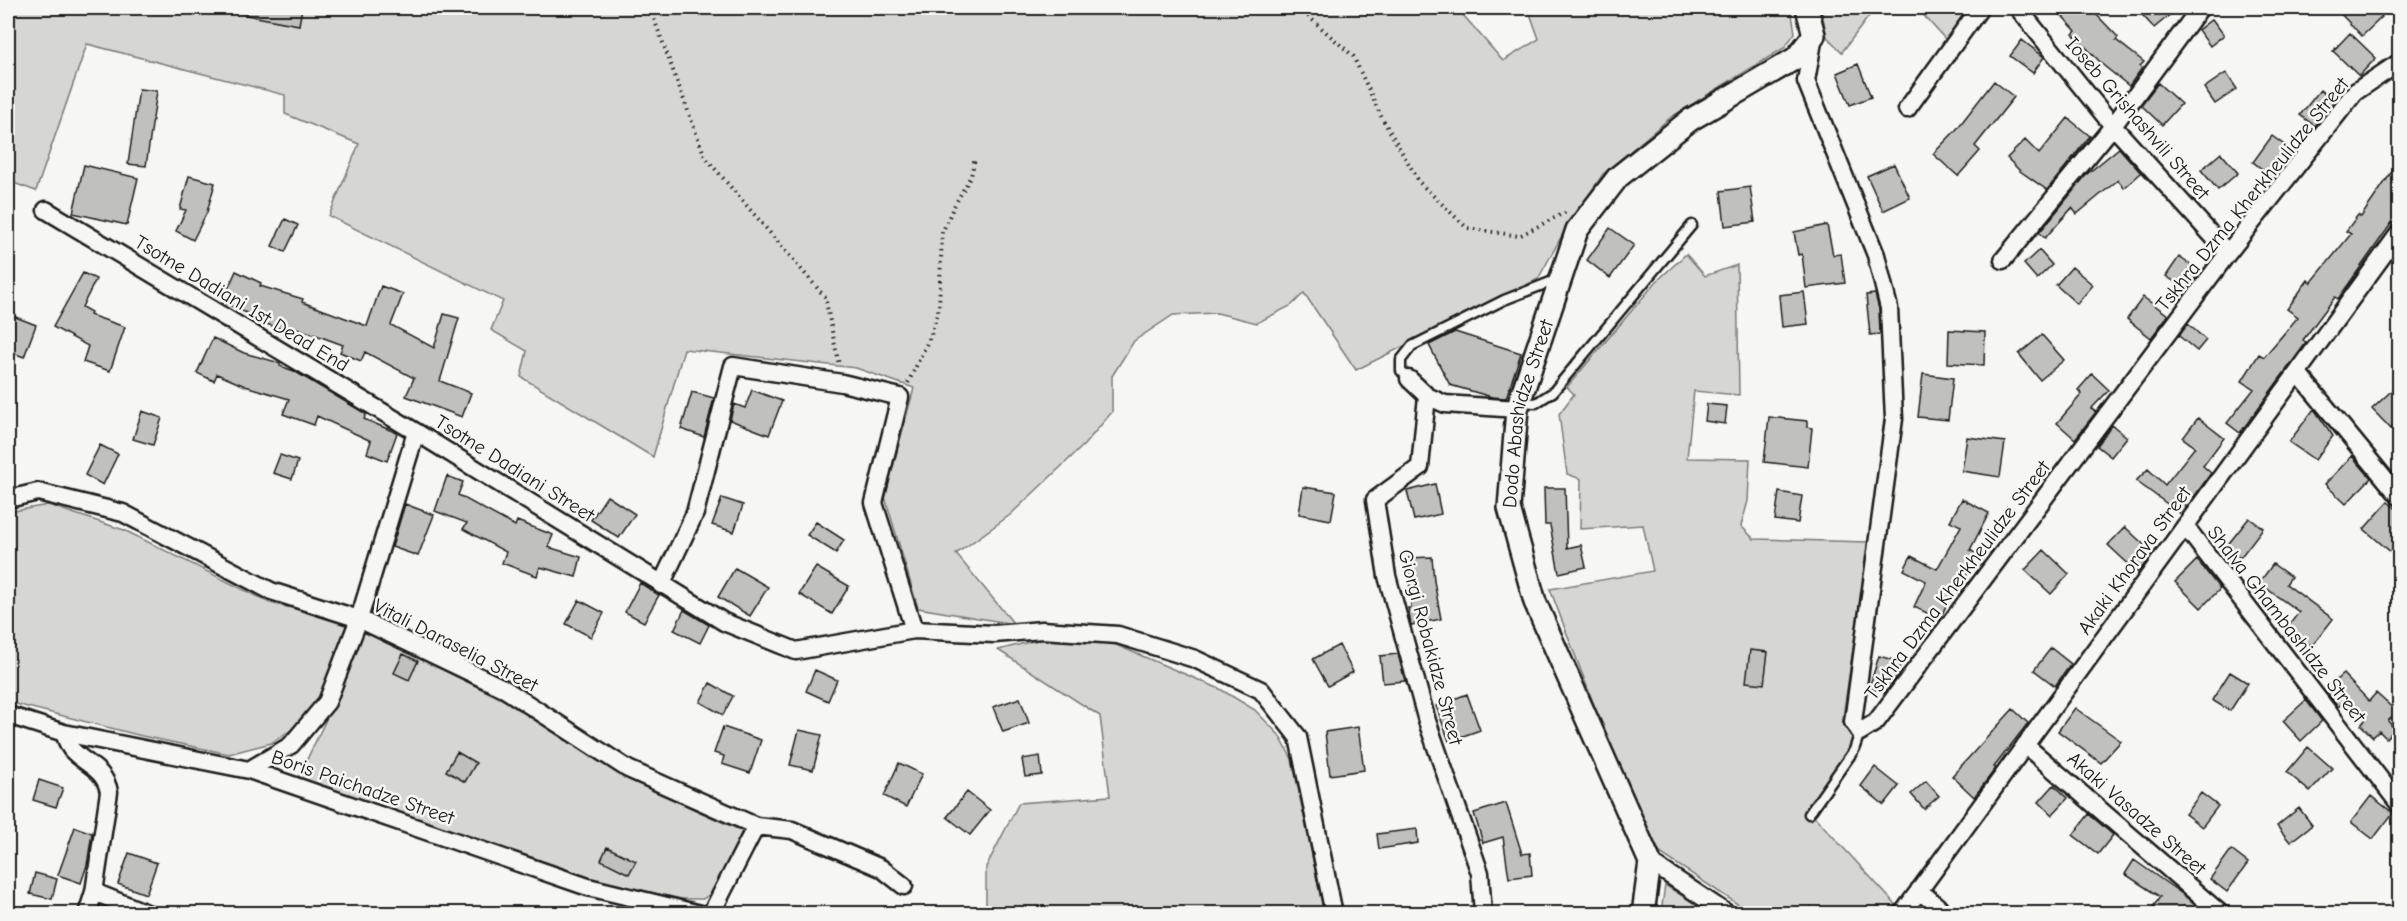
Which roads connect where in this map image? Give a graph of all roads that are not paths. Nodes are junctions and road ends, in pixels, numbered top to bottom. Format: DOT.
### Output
graph roads {
  1 [pos="1807,8"];
  2 [pos="1980,8"];
  3 [pos="2018,8"];
  4 [pos="2200,8"];
  5 [pos="1814,35"];
  6 [pos="2400,62"];
  7 [pos="1907,109"];
  8 [pos="2113,126"];
  9 [pos="46,210"];
  10 [pos="1692,225"];
  11 [pos="2400,232"];
  12 [pos="2229,253"];
  13 [pos="2003,260"];
  14 [pos="1561,278"];
  15 [pos="2298,373"];
  16 [pos="1409,379"];
  17 [pos="1427,396"];
  18 [pos="1518,406"];
  19 [pos="416,432"];
  20 [pos="2400,497"];
  21 [pos="8,499"];
  22 [pos="2185,526"];
  23 [pos="661,585"];
  24 [pos="359,619"];
  25 [pos="914,630"];
  26 [pos="8,715"];
  27 [pos="1860,732"];
  28 [pos="64,733"];
  29 [pos="2025,745"];
  30 [pos="249,770"];
  31 [pos="2400,805"];
  32 [pos="1809,814"];
  33 [pos="756,826"];
  34 [pos="1650,862"];
  35 [pos="904,886"];
  36 [pos="1919,890"];
  37 [pos="94,892"];
  38 [pos="87,914"];
  39 [pos="148,914"];
  40 [pos="700,914"];
  41 [pos="711,914"];
  42 [pos="1334,914"];
  43 [pos="1484,914"];
  44 [pos="1644,914"];
  45 [pos="1728,914"];
  46 [pos="1902,914"];
  47 [pos="1946,914"];
  48 [pos="2222,914"];
  1 -- 5 [label="street"];
  2 -- 7 [label="street"];
  3 -- 8 [label="street, Ioseb Grishashvili Street"];
  4 -- 8 [label="street"];
  5 -- 14 [label="street, Dodo Abashidze Street"];
  5 -- 27 [label="street, Tskhra Dzma Kherkheulidze Street"];
  6 -- 12 [label="street, Tskhra Dzma Kherkheulidze Street"];
  8 -- 12 [label="street, Ioseb Grishashvili Street"];
  8 -- 13 [label="street"];
  9 -- 19 [label="street, Tsotne Dadiani 1st Dead End"];
  10 -- 18 [label="lane"];
  11 -- 15 [label="street, Akaki Khorava Street"];
  12 -- 27 [label="street, Tskhra Dzma Kherkheulidze Street"];
  14 -- 16 [label="lane"];
  14 -- 18 [label="street, Dodo Abashidze Street"];
  15 -- 20 [label="street"];
  15 -- 22 [label="street, Akaki Khorava Street"];
  16 -- 17 [label="street"];
  17 -- 18 [label="street"];
  17 -- 43 [label="street, Giorgi Robakidze Street"];
  18 -- 34 [label="street, Dodo Abashidze Street"];
  19 -- 23 [label="street, Tsotne Dadiani Street"];
  19 -- 24 [label="street, Tsotne Dadiani Street"];
  21 -- 24 [label="street, Vitali Daraselia Street"];
  22 -- 29 [label="street, Akaki Khorava Street"];
  22 -- 31 [label="street, Shalva Ghambashidze Street"];
  23 -- 25 [label="street, Tsotne Dadiani Street"];
  23 -- 25 [label="street"];
  24 -- 30 [label="street, Tsotne Dadiani Street"];
  24 -- 33 [label="street, Vitali Daraselia Street"];
  25 -- 42 [label="street, Tsotne Dadiani Street"];
  26 -- 28 [label="street, Boris Paichadze Street"];
  27 -- 32 [label="lane"];
  28 -- 30 [label="street, Boris Paichadze Street"];
  28 -- 37 [label="street"];
  29 -- 36 [label="street, Akaki Khorava Street"];
  29 -- 48 [label="street, Akaki Vasadze Street"];
  30 -- 40 [label="street, Boris Paichadze Street"];
  33 -- 35 [label="street, Vitali Daraselia Street"];
  33 -- 41 [label="street"];
  34 -- 44 [label="street"];
  34 -- 45 [label="street"];
  36 -- 46 [label="street, Akaki Khorava Street"];
  36 -- 47 [label="street"];
  37 -- 38 [label="street"];
  37 -- 39 [label="street"];
}
